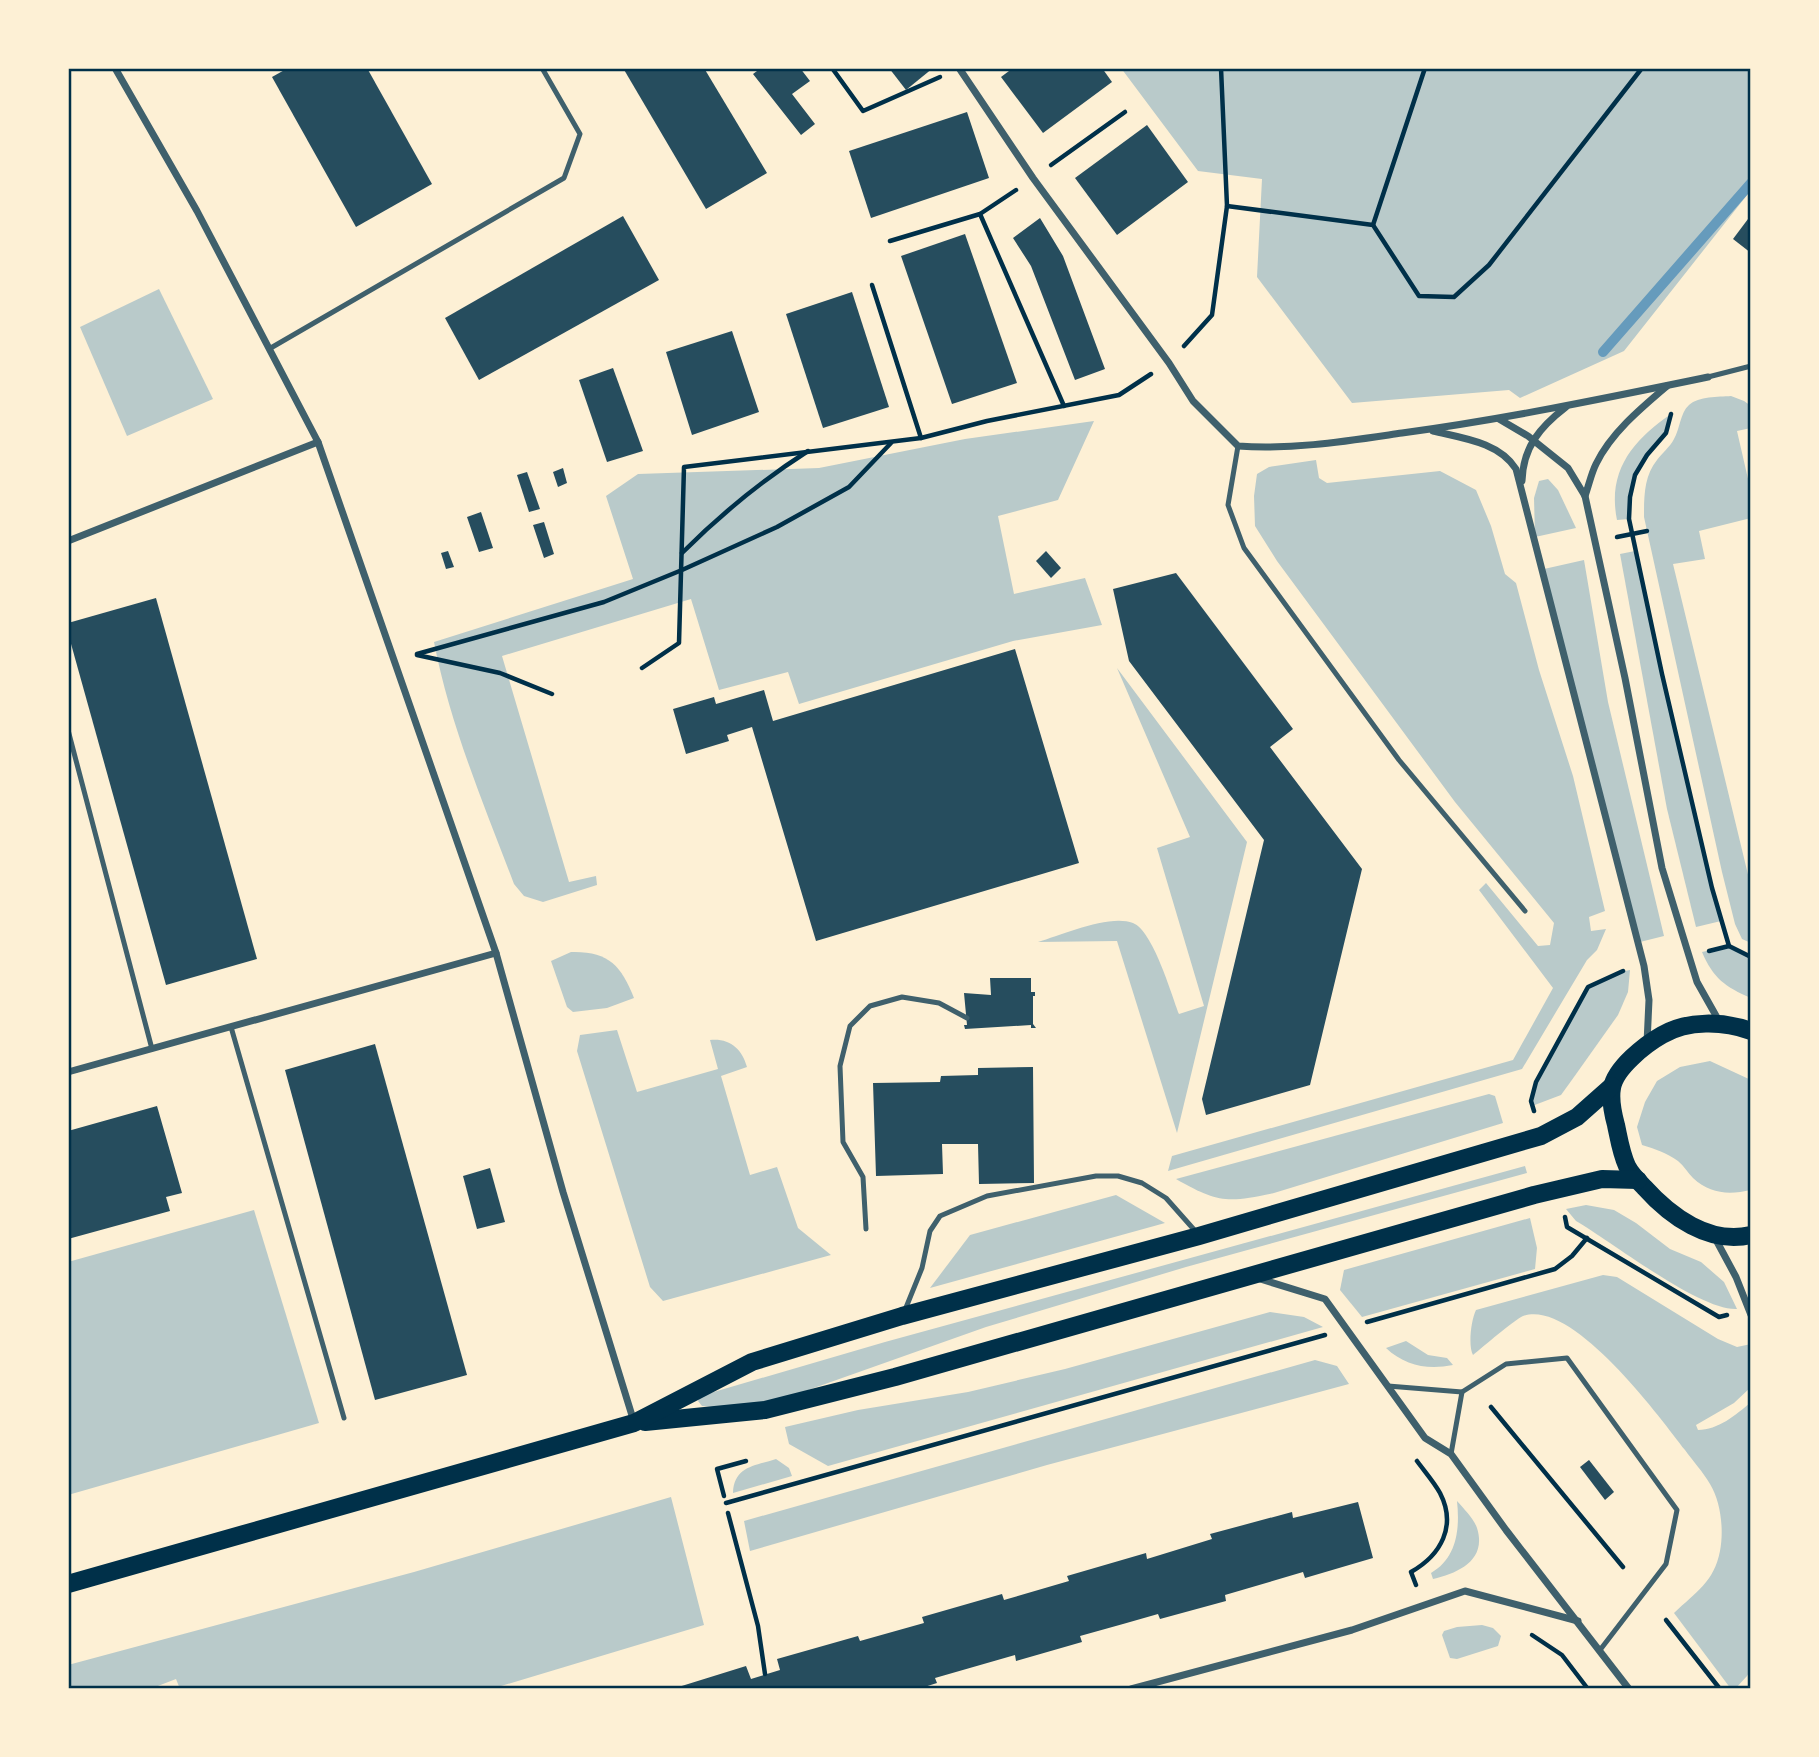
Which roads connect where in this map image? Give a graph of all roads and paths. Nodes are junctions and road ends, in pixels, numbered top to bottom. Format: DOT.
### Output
graph roads {
  1 [pos="115,68"];
  2 [pos="542,68"];
  3 [pos="832,68"];
  4 [pos="960,68"];
  5 [pos="1221,68"];
  6 [pos="1425,68"];
  7 [pos="1642,68"];
  8 [pos="1227,206"];
  9 [pos="980,214"];
  10 [pos="1373,225"];
  11 [pos="873,285"];
  12 [pos="269,349"];
  13 [pos="1169,363"];
  14 [pos="1751,366"];
  15 [pos="1707,377"];
  16 [pos="1669,384"];
  17 [pos="1569,405"];
  18 [pos="1064,406"];
  19 [pos="1681,408"];
  20 [pos="1499,419"];
  21 [pos="1428,429"];
  22 [pos="921,438"];
  23 [pos="1533,440"];
  24 [pos="892,441"];
  25 [pos="318,442"];
  26 [pos="1238,446"];
  27 [pos="809,450"];
  28 [pos="1522,490"];
  29 [pos="1585,496"];
  30 [pos="68,541"];
  31 [pos="682,554"];
  32 [pos="682,570"];
  33 [pos="642,668"];
  34 [pos="552,694"];
  35 [pos="68,730"];
  36 [pos="1525,911"];
  37 [pos="496,953"];
  38 [pos="1751,957"];
  39 [pos="967,1018"];
  40 [pos="1721,1025"];
  41 [pos="231,1027"];
  42 [pos="1751,1031"];
  43 [pos="1646,1044"];
  44 [pos="152,1049"];
  45 [pos="68,1072"];
  46 [pos="1612,1086"];
  47 [pos="1638,1181"];
  48 [pos="866,1229"];
  49 [pos="1713,1234"];
  50 [pos="1751,1235"];
  51 [pos="1199,1236"];
  52 [pos="1587,1238"];
  53 [pos="1250,1276"];
  54 [pos="1751,1315"];
  55 [pos="902,1316"];
  56 [pos="1366,1322"];
  57 [pos="1332,1333"];
  58 [pos="1388,1386"];
  59 [pos="1462,1392"];
  60 [pos="1491,1407"];
  61 [pos="344,1418"];
  62 [pos="634,1423"];
  63 [pos="1412,1453"];
  64 [pos="1451,1454"];
  65 [pos="746,1461"];
  66 [pos="724,1496"];
  67 [pos="726,1503"];
  68 [pos="728,1513"];
  69 [pos="1623,1567"];
  70 [pos="68,1584"];
  71 [pos="1424,1606"];
  72 [pos="1666,1620"];
  73 [pos="1578,1621"];
  74 [pos="1525,1631"];
  75 [pos="1600,1650"];
  76 [pos="765,1674"];
  77 [pos="1131,1689"];
  78 [pos="1588,1689"];
  79 [pos="1629,1689"];
  80 [pos="1720,1689"];
  1 -- 12 [label="street"];
  2 -- 12 [label="lane"];
  3 -- 4 [label="path"];
  4 -- 13 [label="street"];
  5 -- 8 [label="path"];
  6 -- 10 [label="path"];
  7 -- 10 [label="path"];
  8 -- 10 [label="path"];
  8 -- 13 [label="path"];
  9 -- 18 [label="path"];
  11 -- 22 [label="path"];
  12 -- 25 [label="street"];
  13 -- 18 [label="path"];
  13 -- 26 [label="street"];
  14 -- 15 [label="lane"];
  15 -- 16 [label="street"];
  16 -- 17 [label="street"];
  16 -- 29 [label="street"];
  17 -- 20 [label="street"];
  17 -- 23 [label="street"];
  18 -- 22 [label="path"];
  19 -- 38 [label="path"];
  20 -- 21 [label="street"];
  20 -- 23 [label="street"];
  21 -- 26 [label="street"];
  21 -- 28 [label="street"];
  22 -- 24 [label="path"];
  23 -- 28 [label="street"];
  23 -- 29 [label="street"];
  24 -- 27 [label="path"];
  24 -- 32 [label="path"];
  25 -- 30 [label="street"];
  25 -- 37 [label="street"];
  26 -- 36 [label="lane"];
  27 -- 31 [label="path"];
  27 -- 31 [label="path"];
  28 -- 43 [label="street"];
  29 -- 40 [label="street"];
  31 -- 32 [label="path"];
  32 -- 33 [label="path"];
  32 -- 34 [label="path"];
  35 -- 44 [label="lane"];
  37 -- 41 [label="street"];
  37 -- 62 [label="street"];
  39 -- 48 [label="lane"];
  40 -- 42 [label="main road"];
  40 -- 43 [label="main road"];
  41 -- 44 [label="street"];
  41 -- 61 [label="lane"];
  43 -- 46 [label="main road"];
  44 -- 45 [label="street"];
  46 -- 47 [label="main road"];
  46 -- 51 [label="main road"];
  47 -- 49 [label="main road"];
  47 -- 53 [label="main road"];
  49 -- 50 [label="main road"];
  49 -- 54 [label="street"];
  51 -- 55 [label="main road"];
  51 -- 55 [label="lane"];
  52 -- 56 [label="path"];
  53 -- 58 [label="street"];
  53 -- 62 [label="main road"];
  55 -- 62 [label="main road"];
  57 -- 67 [label="path"];
  58 -- 59 [label="lane"];
  58 -- 64 [label="street"];
  59 -- 64 [label="lane"];
  59 -- 75 [label="lane"];
  60 -- 69 [label="path"];
  62 -- 70 [label="main road"];
  63 -- 71 [label="path"];
  64 -- 73 [label="street"];
  65 -- 66 [label="path"];
  68 -- 76 [label="path"];
  71 -- 73 [label="street"];
  71 -- 77 [label="street"];
  72 -- 80 [label="path"];
  73 -- 75 [label="street"];
  74 -- 78 [label="path"];
  75 -- 79 [label="street"];
}
